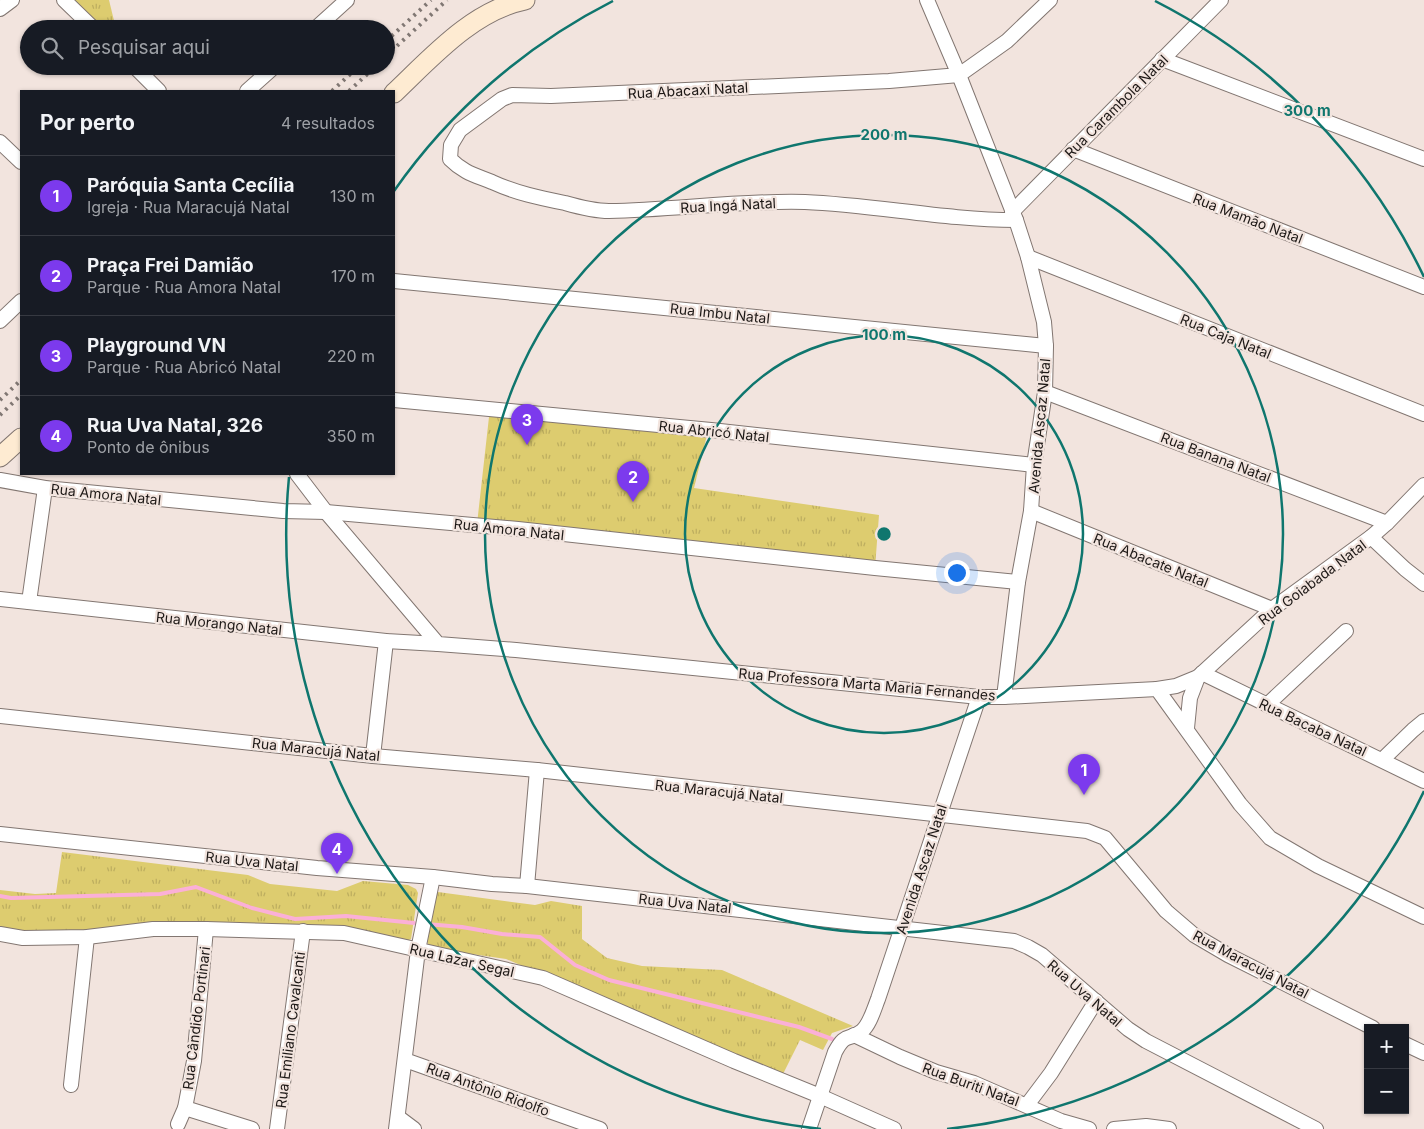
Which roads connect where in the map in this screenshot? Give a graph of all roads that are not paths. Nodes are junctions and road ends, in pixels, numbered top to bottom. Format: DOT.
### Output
graph roads {
  1 [pos="12,0"];
  2 [pos="64,0"];
  3 [pos="347,0"];
  4 [pos="525,0"];
  5 [pos="927,0"];
  6 [pos="1050,0"];
  7 [pos="1221,0"];
  8 [pos="0,9"];
  9 [pos="85,20"];
  10 [pos="325,20"];
  11 [pos="1162,59"];
  12 [pos="143,75"];
  13 [pos="265,75"];
  14 [pos="959,75"];
  15 [pos="158,90"];
  16 [pos="248,90"];
  17 [pos="395,93"];
  18 [pos="0,142"];
  19 [pos="1073,149"];
  20 [pos="450,159"];
  21 [pos="1424,159"];
  22 [pos="20,161"];
  23 [pos="1014,216"];
  24 [pos="1028,257"];
  25 [pos="395,281"];
  26 [pos="1424,287"];
  27 [pos="20,302"];
  28 [pos="1,317"];
  29 [pos="1046,346"];
  30 [pos="1044,392"];
  31 [pos="395,400"];
  32 [pos="1424,414"];
  33 [pos="20,439"];
  34 [pos="0,457"];
  35 [pos="1034,465"];
  36 [pos="298,475"];
  37 [pos="0,480"];
  38 [pos="1424,485"];
  39 [pos="45,488"];
  40 [pos="1031,511"];
  41 [pos="326,512"];
  42 [pos="1387,523"];
  43 [pos="1371,537"];
  44 [pos="1018,582"];
  45 [pos="1424,584"];
  46 [pos="0,599"];
  47 [pos="30,602"];
  48 [pos="1272,609"];
  49 [pos="1346,631"];
  50 [pos="386,641"];
  51 [pos="438,644"];
  52 [pos="1200,675"];
  53 [pos="1158,689"];
  54 [pos="979,696"];
  55 [pos="1004,697"];
  56 [pos="1267,705"];
  57 [pos="0,716"];
  58 [pos="1424,721"];
  59 [pos="1187,728"];
  60 [pos="373,756"];
  61 [pos="1382,760"];
  62 [pos="537,770"];
  63 [pos="1424,780"];
  64 [pos="938,816"];
  65 [pos="0,834"];
  66 [pos="432,879"];
  67 [pos="527,886"];
  68 [pos="1424,917"];
  69 [pos="903,927"];
  70 [pos="206,928"];
  71 [pos="302,931"];
  72 [pos="0,934"];
  73 [pos="87,937"];
  74 [pos="420,944"];
  75 [pos="1096,1001"];
  76 [pos="1366,1024"];
  77 [pos="854,1035"];
  78 [pos="1409,1046"];
  79 [pos="1424,1053"];
  80 [pos="405,1060"];
  81 [pos="71,1084"];
  82 [pos="820,1096"];
  83 [pos="1028,1105"];
  84 [pos="185,1108"];
  85 [pos="397,1123"];
  86 [pos="178,1124"];
  87 [pos="252,1129"];
  88 [pos="277,1129"];
  89 [pos="414,1129"];
  90 [pos="600,1129"];
  91 [pos="809,1129"];
  92 [pos="894,1129"];
  93 [pos="1089,1129"];
  94 [pos="1114,1129"];
  95 [pos="1169,1129"];
  96 [pos="1316,1129"];
  1 -- 8 [label="street"];
  2 -- 9 [label="street"];
  3 -- 10 [label="street"];
  4 -- 17 [label="street"];
  5 -- 14 [label="street, Avenida Ascaz Natal"];
  6 -- 14 [label="street"];
  7 -- 11 [label="street, Rua Carambola Natal"];
  11 -- 19 [label="street, Rua Carambola Natal"];
  11 -- 21 [label="street"];
  12 -- 15 [label="street"];
  13 -- 16 [label="street"];
  14 -- 20 [label="street, Rua Abacaxi Natal"];
  14 -- 23 [label="street, Avenida Ascaz Natal"];
  18 -- 22 [label="street"];
  19 -- 23 [label="street, Rua Carambola Natal"];
  19 -- 26 [label="street, Rua Mamão Natal"];
  20 -- 23 [label="street, Rua Ingá Natal"];
  23 -- 24 [label="street, Avenida Ascaz Natal"];
  24 -- 29 [label="street, Avenida Ascaz Natal"];
  24 -- 32 [label="street, Rua Caja Natal"];
  25 -- 29 [label="street, Rua Imbu Natal"];
  27 -- 28 [label="street"];
  29 -- 30 [label="street, Avenida Ascaz Natal"];
  30 -- 35 [label="street, Avenida Ascaz Natal"];
  30 -- 42 [label="street, Rua Banana Natal"];
  31 -- 35 [label="street, Rua Abricó Natal"];
  33 -- 34 [label="street"];
  35 -- 40 [label="street, Avenida Ascaz Natal"];
  36 -- 41 [label="street"];
  37 -- 39 [label="street, Rua Amora Natal"];
  38 -- 42 [label="street, Rua Goiabada Natal"];
  39 -- 41 [label="street, Rua Amora Natal"];
  39 -- 47 [label="street"];
  40 -- 44 [label="street, Avenida Ascaz Natal"];
  40 -- 48 [label="street, Rua Abacate Natal"];
  41 -- 44 [label="street, Rua Amora Natal"];
  41 -- 51 [label="street"];
  42 -- 43 [label="street, Rua Goiabada Natal"];
  43 -- 45 [label="street"];
  43 -- 48 [label="street, Rua Goiabada Natal"];
  44 -- 55 [label="street, Avenida Ascaz Natal"];
  46 -- 47 [label="street, Rua Morango Natal"];
  47 -- 50 [label="street, Rua Morango Natal"];
  48 -- 52 [label="street, Rua Goiabada Natal"];
  49 -- 56 [label="street"];
  50 -- 51 [label="street, Rua Morango Natal"];
  50 -- 60 [label="street"];
  51 -- 54 [label="street, Rua Professora Marta Maria Fernandes"];
  52 -- 53 [label="street, Rua Goiabada Natal"];
  52 -- 56 [label="street, Rua Bacaba Natal"];
  52 -- 59 [label="street, Rua Goiabada Natal"];
  53 -- 55 [label="street, Rua Professora Marta Maria Fernandes"];
  53 -- 59 [label="street"];
  54 -- 55 [label="street, Rua Professora Marta Maria Fernandes"];
  54 -- 64 [label="street, Avenida Ascaz Natal"];
  56 -- 61 [label="street, Rua Bacaba Natal"];
  57 -- 60 [label="street, Rua Maracujá Natal"];
  58 -- 61 [label="street"];
  59 -- 68 [label="street"];
  60 -- 62 [label="street, Rua Maracujá Natal"];
  61 -- 63 [label="street, Rua Bacaba Natal"];
  62 -- 64 [label="street, Rua Maracujá Natal"];
  62 -- 67 [label="street"];
  64 -- 69 [label="street, Avenida Ascaz Natal"];
  64 -- 76 [label="street, Rua Maracujá Natal"];
  65 -- 66 [label="street, Rua Uva Natal"];
  66 -- 67 [label="street, Rua Uva Natal"];
  66 -- 74 [label="street"];
  67 -- 69 [label="street, Rua Uva Natal"];
  69 -- 75 [label="street, Rua Uva Natal"];
  69 -- 77 [label="street, Avenida Ascaz Natal"];
  70 -- 71 [label="street, Rua Lazar Segal"];
  70 -- 73 [label="street, Rua Lazar Segal"];
  70 -- 84 [label="street, Rua Cândido Portinari"];
  71 -- 74 [label="street, Rua Lazar Segal"];
  71 -- 88 [label="street, Rua Emiliano Cavalcanti"];
  72 -- 73 [label="street, Rua Lazar Segal"];
  73 -- 81 [label="street"];
  74 -- 80 [label="street"];
  74 -- 82 [label="street, Rua Lazar Segal"];
  75 -- 83 [label="street"];
  75 -- 96 [label="street, Rua Uva Natal"];
  77 -- 82 [label="street, Avenida Ascaz Natal"];
  77 -- 83 [label="street, Rua Buriti Natal"];
  78 -- 79 [label="street"];
  80 -- 85 [label="street"];
  80 -- 90 [label="street, Rua Antônio Ridolfo"];
  82 -- 91 [label="street, Avenida Ascaz Natal"];
  82 -- 92 [label="street, Rua Lazar Segal"];
  83 -- 93 [label="street, Rua Buriti Natal"];
  84 -- 86 [label="street, Rua Cândido Portinari"];
  84 -- 87 [label="street"];
  85 -- 89 [label="street"];
  94 -- 95 [label="street"];
}
